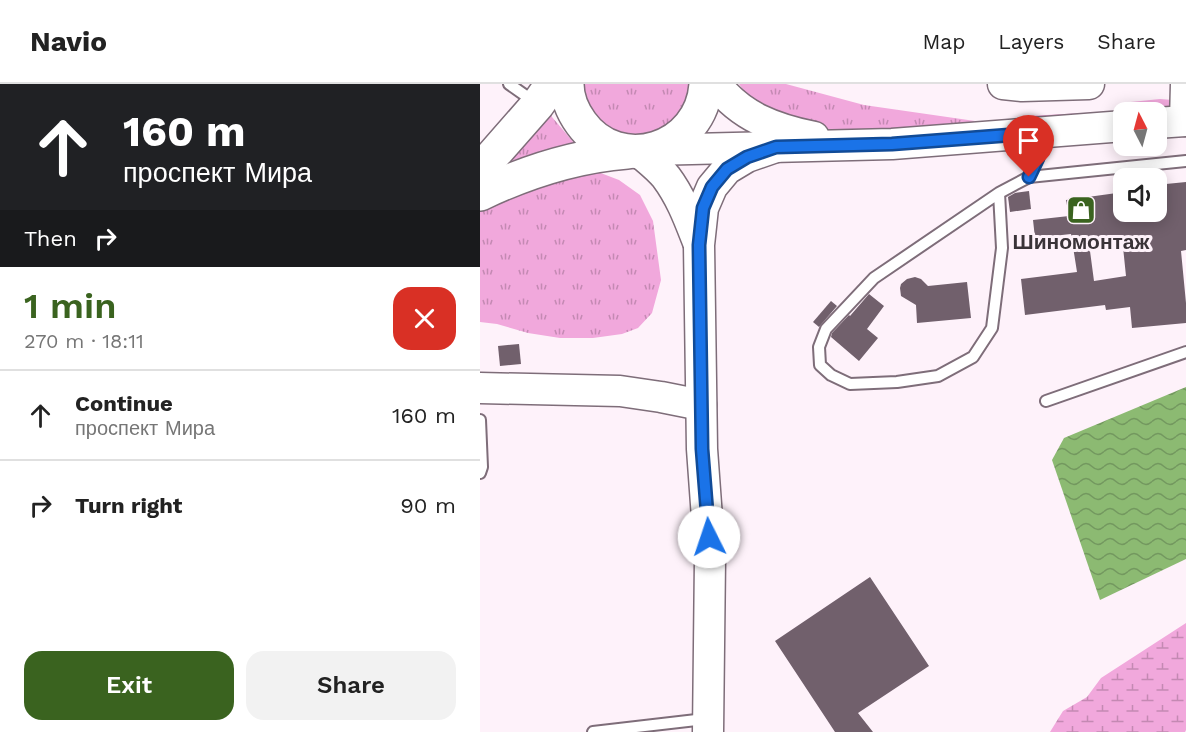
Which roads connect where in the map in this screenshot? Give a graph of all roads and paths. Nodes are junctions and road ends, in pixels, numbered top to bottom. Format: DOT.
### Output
graph roads {
  1 [pos="509,84"];
  2 [pos="567,84"];
  3 [pos="706,84"];
  4 [pos="716,84"];
  5 [pos="1003,84"];
  6 [pos="1089,84"];
  7 [pos="1186,84"];
  8 [pos="545,94"];
  9 [pos="1186,121"];
  10 [pos="1167,122"];
  11 [pos="1113,127"];
  12 [pos="1186,127"];
  13 [pos="1036,133"];
  14 [pos="892,144"];
  15 [pos="776,147"];
  16 [pos="638,151"];
  17 [pos="1186,161"];
  18 [pos="480,170"];
  19 [pos="1029,177"];
  20 [pos="480,194"];
  21 [pos="999,194"];
  22 [pos="699,245"];
  23 [pos="1186,352"];
  24 [pos="480,388"];
  25 [pos="1046,400"];
  26 [pos="701,405"];
  27 [pos="480,420"];
  28 [pos="480,473"];
  29 [pos="708,725"];
  30 [pos="593,732"];
  1 -- 8 [label="lane"];
  2 -- 16 [label="main road"];
  3 -- 16 [label="main road"];
  4 -- 14 [label="main road"];
  5 -- 6 [label="main road"];
  7 -- 9 [label="main road"];
  8 -- 18 [label="main road"];
  9 -- 10 [label="main road"];
  9 -- 12 [label="lane"];
  11 -- 13 [label="main road"];
  13 -- 14 [label="main road"];
  13 -- 19 [label="lane"];
  14 -- 15 [label="main road"];
  15 -- 16 [label="main road"];
  15 -- 22 [label="main road"];
  16 -- 20 [label="main road"];
  16 -- 22 [label="main road"];
  17 -- 19 [label="lane"];
  19 -- 21 [label="lane"];
  21 -- 21 [label="lane"];
  22 -- 26 [label="main road"];
  23 -- 25 [label="lane"];
  24 -- 26 [label="main road"];
  26 -- 29 [label="main road"];
  27 -- 28 [label="lane"];
  29 -- 30 [label="lane"];
}
